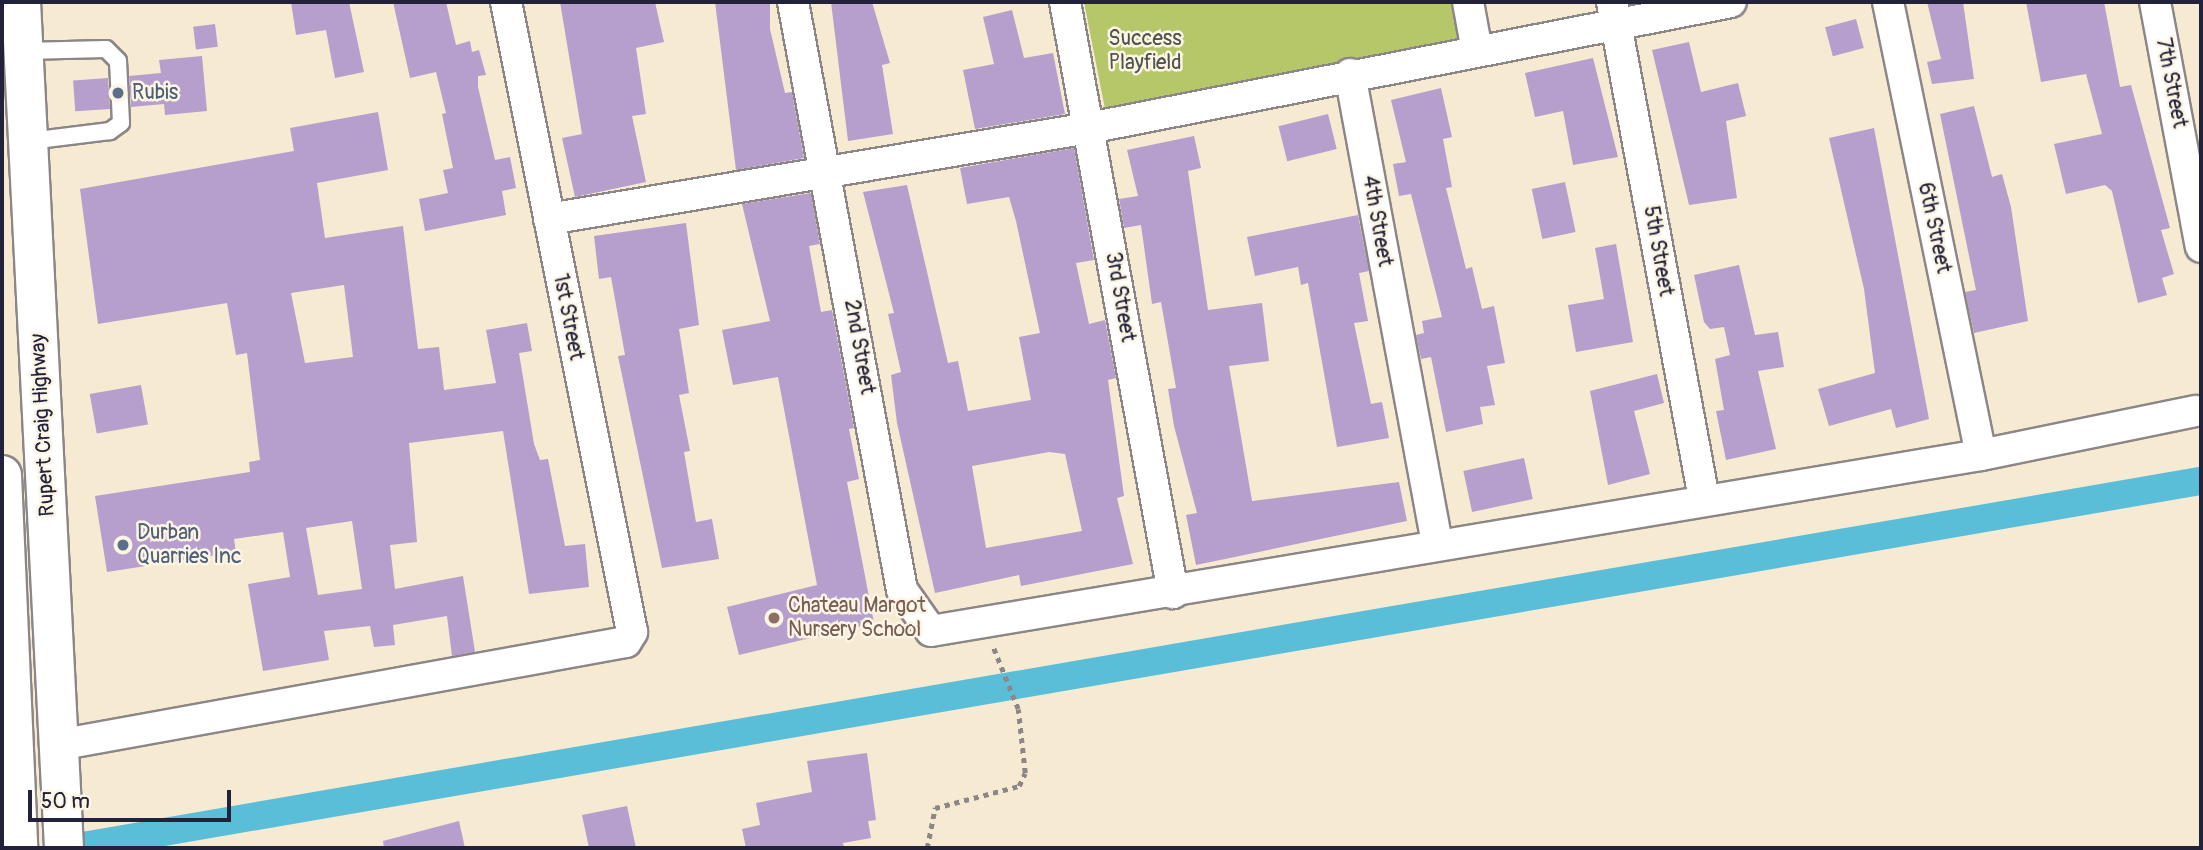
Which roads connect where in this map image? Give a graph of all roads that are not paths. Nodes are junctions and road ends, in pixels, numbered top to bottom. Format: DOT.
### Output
graph roads {
  1 [pos="21,2"];
  2 [pos="506,2"];
  3 [pos="793,2"];
  4 [pos="1065,2"];
  5 [pos="1468,2"];
  6 [pos="1731,2"];
  7 [pos="1888,2"];
  8 [pos="2155,2"];
  9 [pos="1614,13"];
  10 [pos="24,51"];
  11 [pos="1477,51"];
  12 [pos="1350,74"];
  13 [pos="1089,128"];
  14 [pos="30,141"];
  15 [pos="829,174"];
  16 [pos="548,219"];
  17 [pos="2201,247"];
  18 [pos="2196,411"];
  19 [pos="1981,455"];
  20 [pos="2,475"];
  21 [pos="1704,499"];
  22 [pos="3,519"];
  23 [pos="1437,544"];
  24 [pos="1173,593"];
  25 [pos="58,745"];
  26 [pos="64,833"];
  27 [pos="18,838"];
  1 -- 10 [label="main road, Rupert Craig Highway"];
  2 -- 16 [label="street, 1st Street"];
  3 -- 15 [label="street, 2nd Street"];
  4 -- 13 [label="street, 3rd Street"];
  5 -- 11 [label="street"];
  6 -- 9 [label="street"];
  7 -- 19 [label="street, 6th Street"];
  8 -- 17 [label="street, 7th Street"];
  9 -- 11 [label="street"];
  9 -- 21 [label="street, 5th Street"];
  10 -- 14 [label="main road, Rupert Craig Highway"];
  10 -- 14 [label="lane"];
  11 -- 12 [label="street"];
  12 -- 13 [label="street"];
  12 -- 23 [label="street, 4th Street"];
  13 -- 15 [label="street"];
  13 -- 24 [label="street, 3rd Street"];
  14 -- 25 [label="main road, Rupert Craig Highway"];
  15 -- 16 [label="street"];
  15 -- 24 [label="street, 2nd Street"];
  16 -- 25 [label="street, 1st Street"];
  18 -- 19 [label="street"];
  19 -- 21 [label="street"];
  20 -- 22 [label="main road, Rupert Craig Highway"];
  21 -- 23 [label="street"];
  22 -- 27 [label="main road, Rupert Craig Highway"];
  23 -- 24 [label="street"];
  25 -- 26 [label="main road, Rupert Craig Highway"];
}
